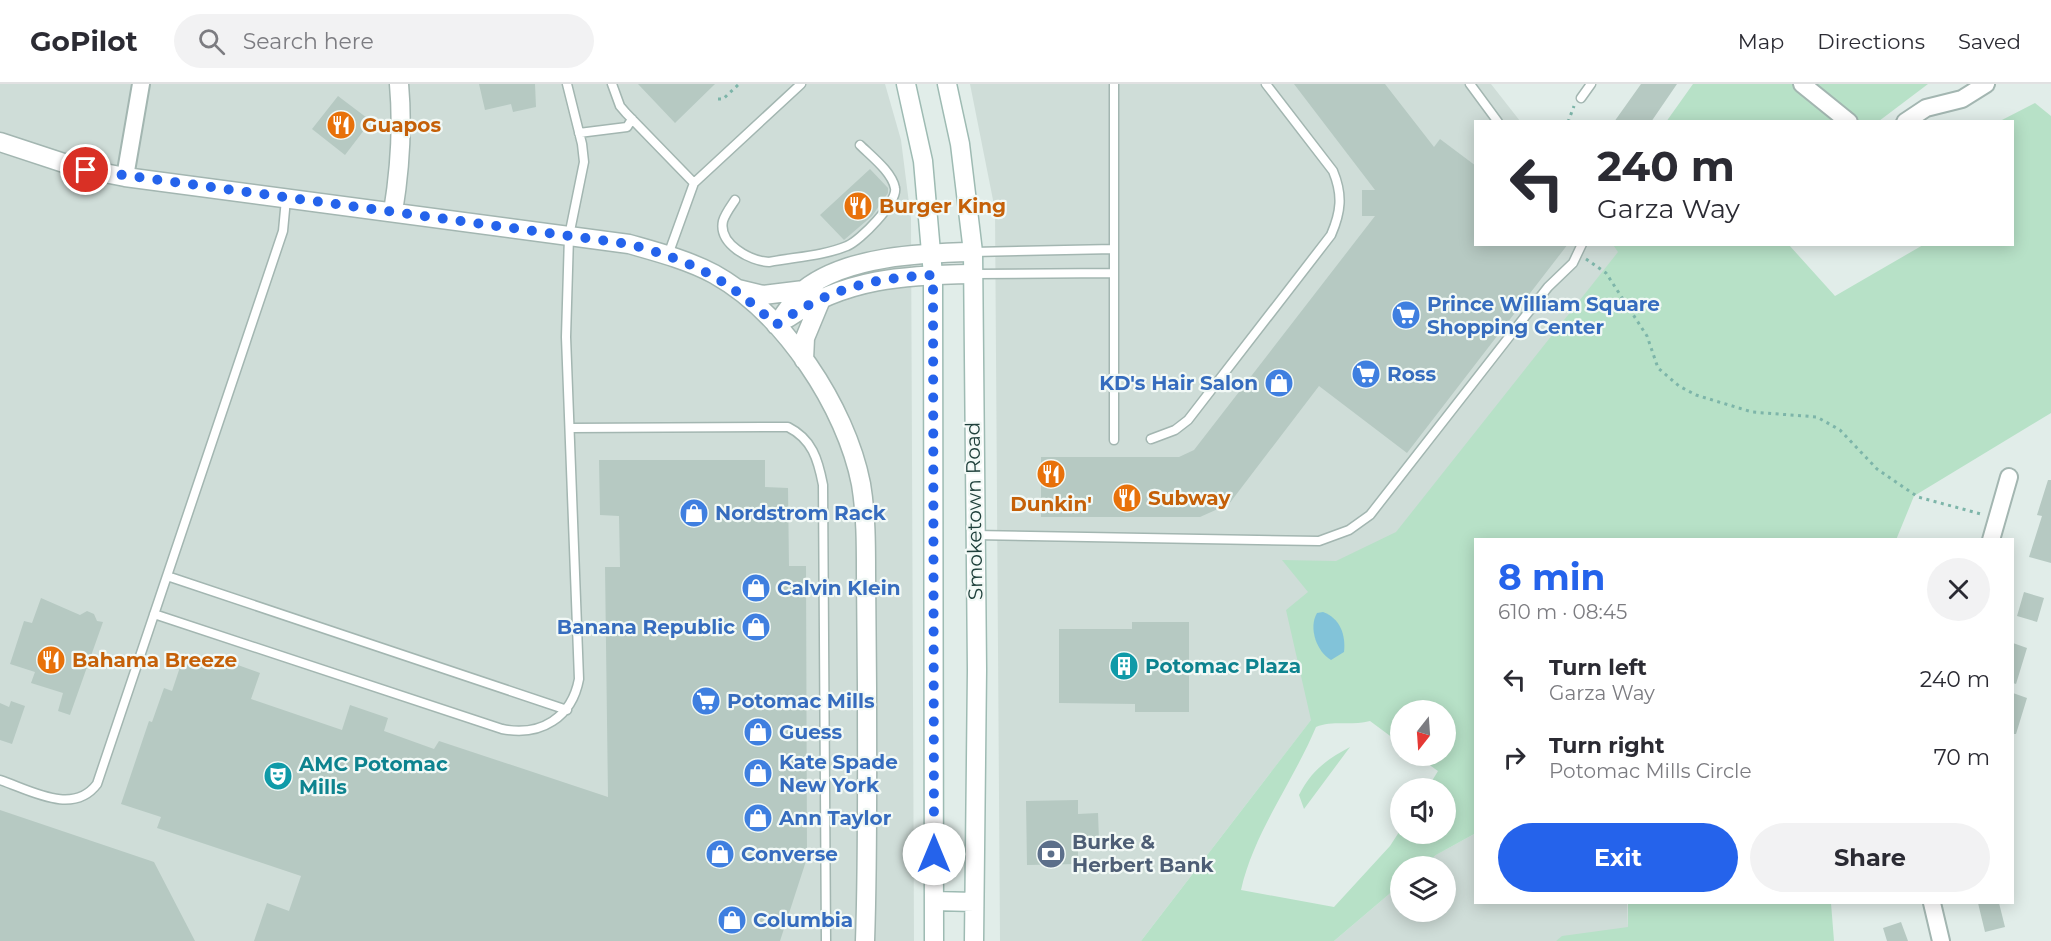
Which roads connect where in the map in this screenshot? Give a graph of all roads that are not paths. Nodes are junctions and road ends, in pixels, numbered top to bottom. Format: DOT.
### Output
graph roads {
  1 [pos="141,84"];
  2 [pos="399,84"];
  3 [pos="567,84"];
  4 [pos="612,84"];
  5 [pos="801,84"];
  6 [pos="906,84"];
  7 [pos="947,84"];
  8 [pos="1114,84"];
  9 [pos="1266,84"];
  10 [pos="1470,84"];
  11 [pos="1591,84"];
  12 [pos="1802,84"];
  13 [pos="1986,84"];
  14 [pos="1581,98"];
  15 [pos="632,119"];
  16 [pos="1497,120"];
  17 [pos="1847,120"];
  18 [pos="1908,120"];
  19 [pos="579,133"];
  20 [pos="0,142"];
  21 [pos="860,145"];
  22 [pos="125,177"];
  23 [pos="694,183"];
  24 [pos="286,198"];
  25 [pos="735,200"];
  26 [pos="393,213"];
  27 [pos="569,236"];
  28 [pos="1582,246"];
  29 [pos="1114,249"];
  30 [pos="973,252"];
  31 [pos="933,253"];
  32 [pos="668,255"];
  33 [pos="1114,273"];
  34 [pos="973,274"];
  35 [pos="933,275"];
  36 [pos="730,285"];
  37 [pos="804,290"];
  38 [pos="822,297"];
  39 [pos="776,325"];
  40 [pos="804,360"];
  41 [pos="570,428"];
  42 [pos="1151,439"];
  43 [pos="1114,440"];
  44 [pos="2009,477"];
  45 [pos="973,535"];
  46 [pos="1992,538"];
  47 [pos="167,576"];
  48 [pos="154,614"];
  49 [pos="567,710"];
  50 [pos="0,780"];
  51 [pos="934,901"];
  52 [pos="974,902"];
  53 [pos="1932,904"];
  54 [pos="826,941"];
  55 [pos="865,941"];
  56 [pos="934,941"];
  57 [pos="974,941"];
  58 [pos="1941,941"];
  1 -- 22 [label="street"];
  2 -- 26 [label="street"];
  3 -- 19 [label="lane"];
  4 -- 15 [label="lane"];
  5 -- 23 [label="lane"];
  6 -- 31 [label="street, Smoketown Road"];
  7 -- 30 [label="street, Smoketown Road"];
  8 -- 29 [label="lane"];
  9 -- 42 [label="lane"];
  10 -- 16 [label="lane"];
  11 -- 14 [label="lane"];
  12 -- 17 [label="street"];
  13 -- 18 [label="street"];
  15 -- 19 [label="lane"];
  15 -- 23 [label="lane"];
  19 -- 27 [label="lane"];
  20 -- 22 [label="street"];
  21 -- 25 [label="lane"];
  22 -- 24 [label="street"];
  23 -- 32 [label="lane"];
  24 -- 26 [label="street"];
  24 -- 47 [label="lane"];
  26 -- 27 [label="street"];
  27 -- 32 [label="street"];
  27 -- 41 [label="lane"];
  28 -- 45 [label="lane"];
  29 -- 30 [label="lane"];
  29 -- 33 [label="lane"];
  30 -- 31 [label="street"];
  30 -- 34 [label="street, Smoketown Road"];
  31 -- 35 [label="street, Smoketown Road"];
  31 -- 37 [label="street"];
  32 -- 36 [label="street"];
  33 -- 34 [label="lane"];
  33 -- 43 [label="lane"];
  34 -- 35 [label="street"];
  34 -- 45 [label="street, Smoketown Road"];
  35 -- 38 [label="street"];
  35 -- 51 [label="street, Smoketown Road"];
  36 -- 37 [label="street"];
  36 -- 39 [label="street"];
  37 -- 39 [label="street"];
  38 -- 39 [label="street"];
  38 -- 40 [label="street"];
  39 -- 40 [label="street"];
  40 -- 55 [label="street"];
  41 -- 49 [label="lane"];
  41 -- 54 [label="lane"];
  44 -- 46 [label="street"];
  45 -- 52 [label="street, Smoketown Road"];
  47 -- 48 [label="lane"];
  47 -- 49 [label="lane"];
  48 -- 49 [label="lane"];
  48 -- 50 [label="lane"];
  51 -- 52 [label="street"];
  51 -- 56 [label="street, Smoketown Road"];
  52 -- 57 [label="street, Smoketown Road"];
  53 -- 58 [label="street"];
}
